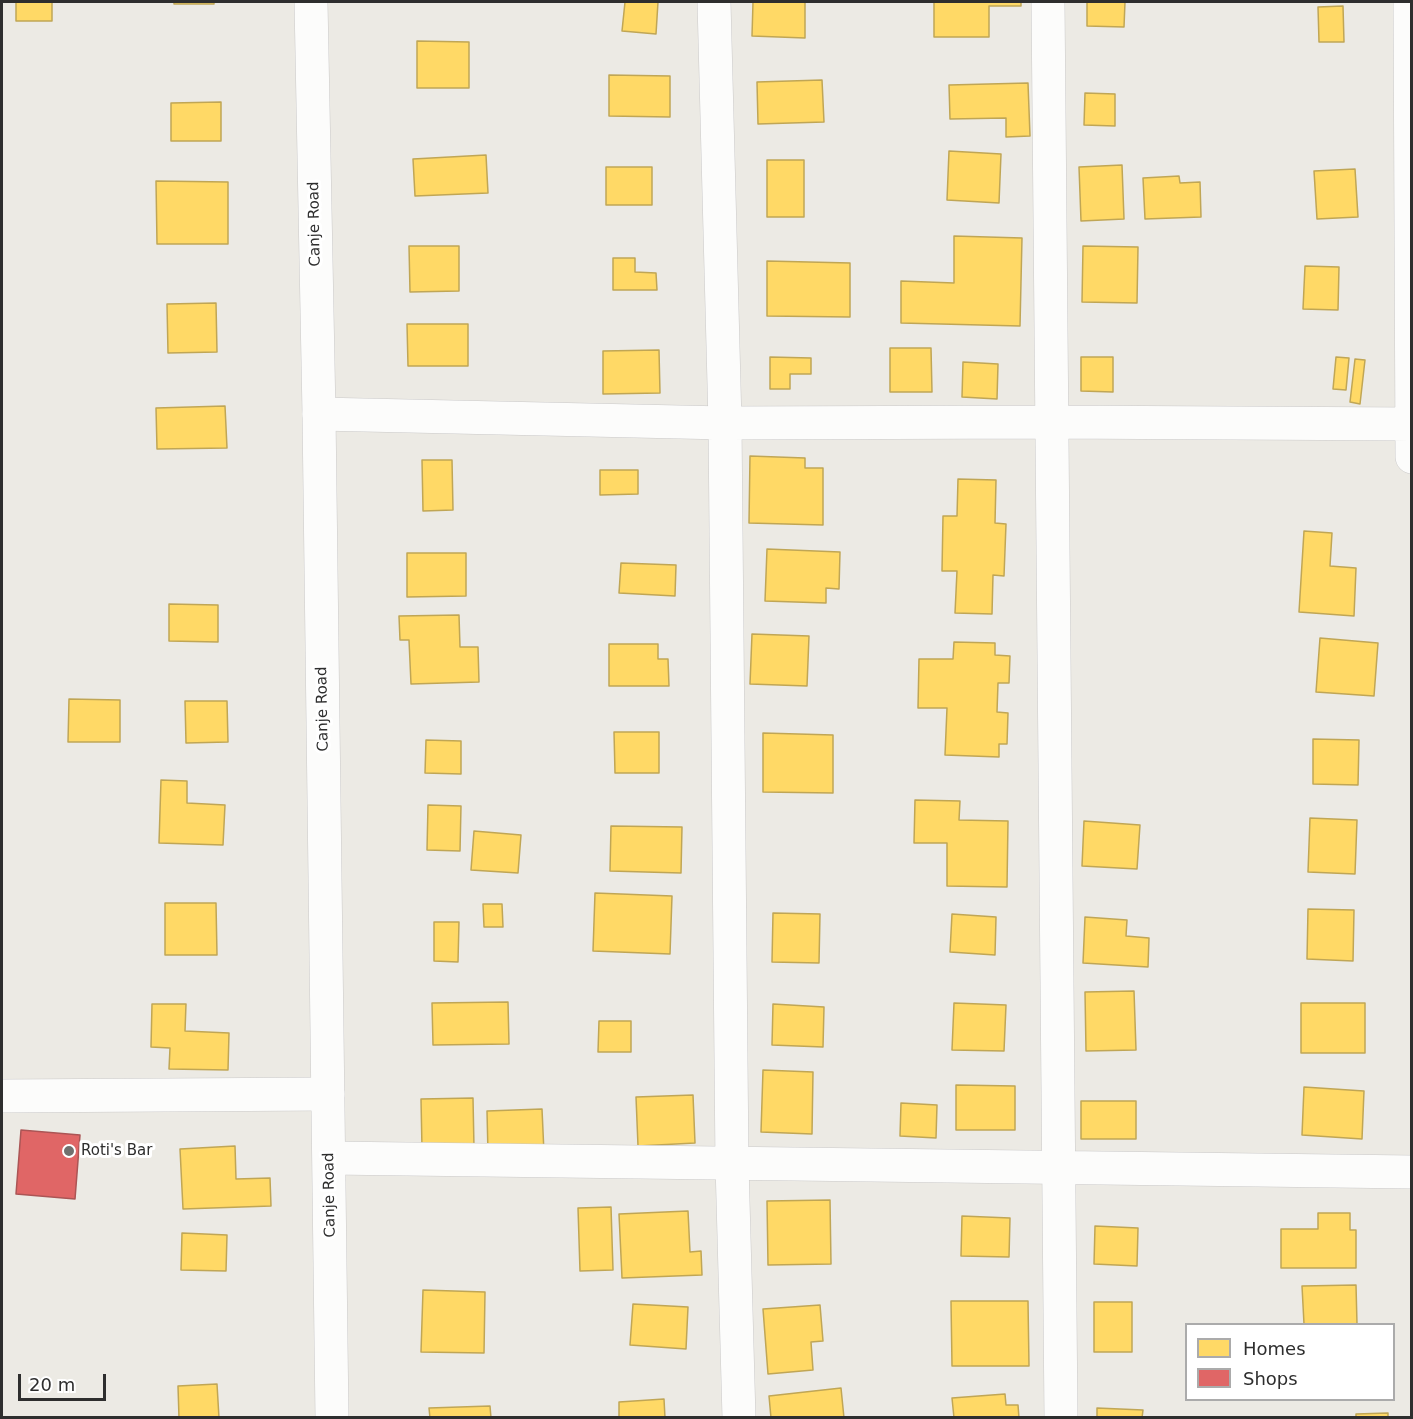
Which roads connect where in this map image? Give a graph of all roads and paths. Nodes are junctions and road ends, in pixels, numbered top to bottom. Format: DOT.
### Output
graph roads {
  1 [pos="311,2"];
  2 [pos="714,2"];
  3 [pos="1048,2"];
  4 [pos="1410,2"];
  5 [pos="319,414"];
  6 [pos="1052,422"];
  7 [pos="725,423"];
  8 [pos="1411,424"];
  9 [pos="1412,457"];
  10 [pos="328,1094"];
  11 [pos="2,1096"];
  12 [pos="330,1158"];
  13 [pos="732,1164"];
  14 [pos="1058,1167"];
  15 [pos="1412,1172"];
  16 [pos="332,1418"];
  17 [pos="739,1418"];
  18 [pos="1061,1418"];
  1 -- 5 [label="street, Canje Road"];
  2 -- 7 [label="street"];
  3 -- 6 [label="street"];
  4 -- 8 [label="street"];
  5 -- 7 [label="street"];
  5 -- 10 [label="street, Canje Road"];
  6 -- 7 [label="street"];
  6 -- 8 [label="street"];
  6 -- 14 [label="street"];
  7 -- 13 [label="street"];
  8 -- 9 [label="street"];
  10 -- 11 [label="street"];
  10 -- 12 [label="street, Canje Road"];
  12 -- 13 [label="street"];
  12 -- 16 [label="street, Canje Road"];
  13 -- 14 [label="street"];
  13 -- 17 [label="street"];
  14 -- 15 [label="street"];
  14 -- 18 [label="street"];
}
